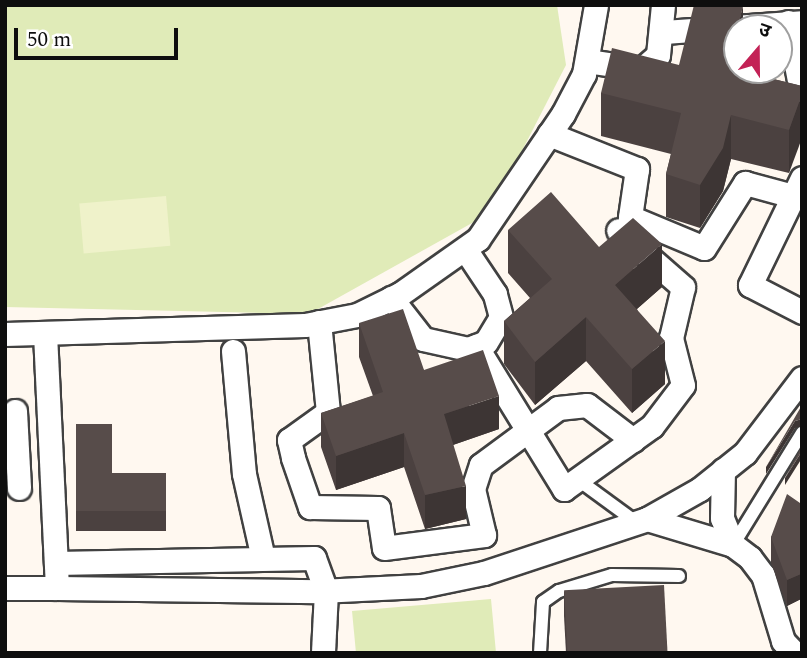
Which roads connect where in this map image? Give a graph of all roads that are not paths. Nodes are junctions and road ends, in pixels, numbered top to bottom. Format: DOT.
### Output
graph roads {
  1 [pos="596,5"];
  2 [pos="663,5"];
  3 [pos="795,22"];
  4 [pos="723,24"];
  5 [pos="664,32"];
  6 [pos="587,61"];
  7 [pos="802,97"];
  8 [pos="774,102"];
  9 [pos="802,106"];
  10 [pos="549,134"];
  11 [pos="797,187"];
  12 [pos="617,231"];
  13 [pos="465,249"];
  14 [pos="391,298"];
  15 [pos="802,312"];
  16 [pos="319,322"];
  17 [pos="5,334"];
  18 [pos="45,334"];
  19 [pos="476,346"];
  20 [pos="233,351"];
  21 [pos="802,378"];
  22 [pos="10,411"];
  23 [pos="49,411"];
  24 [pos="529,432"];
  25 [pos="802,433"];
  26 [pos="633,440"];
  27 [pos="723,470"];
  28 [pos="577,479"];
  29 [pos="52,487"];
  30 [pos="12,488"];
  31 [pos="641,520"];
  32 [pos="733,545"];
  33 [pos="263,558"];
  34 [pos="56,563"];
  35 [pos="679,576"];
  36 [pos="57,587"];
  37 [pos="5,588"];
  38 [pos="326,591"];
  39 [pos="323,653"];
  40 [pos="540,653"];
  41 [pos="794,653"];
  1 -- 6 [label="street"];
  2 -- 5 [label="street"];
  3 -- 7 [label="street"];
  4 -- 5 [label="street"];
  5 -- 6 [label="street"];
  6 -- 10 [label="street"];
  8 -- 9 [label="street"];
  10 -- 12 [label="street"];
  10 -- 13 [label="street"];
  11 -- 12 [label="street"];
  11 -- 15 [label="street"];
  12 -- 26 [label="street"];
  13 -- 14 [label="street"];
  13 -- 19 [label="street"];
  14 -- 16 [label="street"];
  14 -- 19 [label="street"];
  16 -- 18 [label="street"];
  16 -- 24 [label="street"];
  17 -- 18 [label="street"];
  18 -- 23 [label="street"];
  19 -- 24 [label="street"];
  20 -- 33 [label="street"];
  21 -- 27 [label="street"];
  22 -- 23 [label="street"];
  22 -- 30 [label="street"];
  23 -- 29 [label="street"];
  24 -- 26 [label="street"];
  24 -- 28 [label="street"];
  25 -- 32 [label="lane"];
  26 -- 28 [label="street"];
  27 -- 31 [label="street"];
  27 -- 32 [label="street"];
  28 -- 31 [label="lane"];
  29 -- 30 [label="street"];
  29 -- 34 [label="street"];
  31 -- 32 [label="street"];
  31 -- 38 [label="street"];
  32 -- 41 [label="street"];
  33 -- 34 [label="street"];
  33 -- 38 [label="street"];
  34 -- 36 [label="street"];
  35 -- 40 [label="lane"];
  36 -- 37 [label="street"];
  36 -- 38 [label="street"];
  38 -- 39 [label="street"];
}
